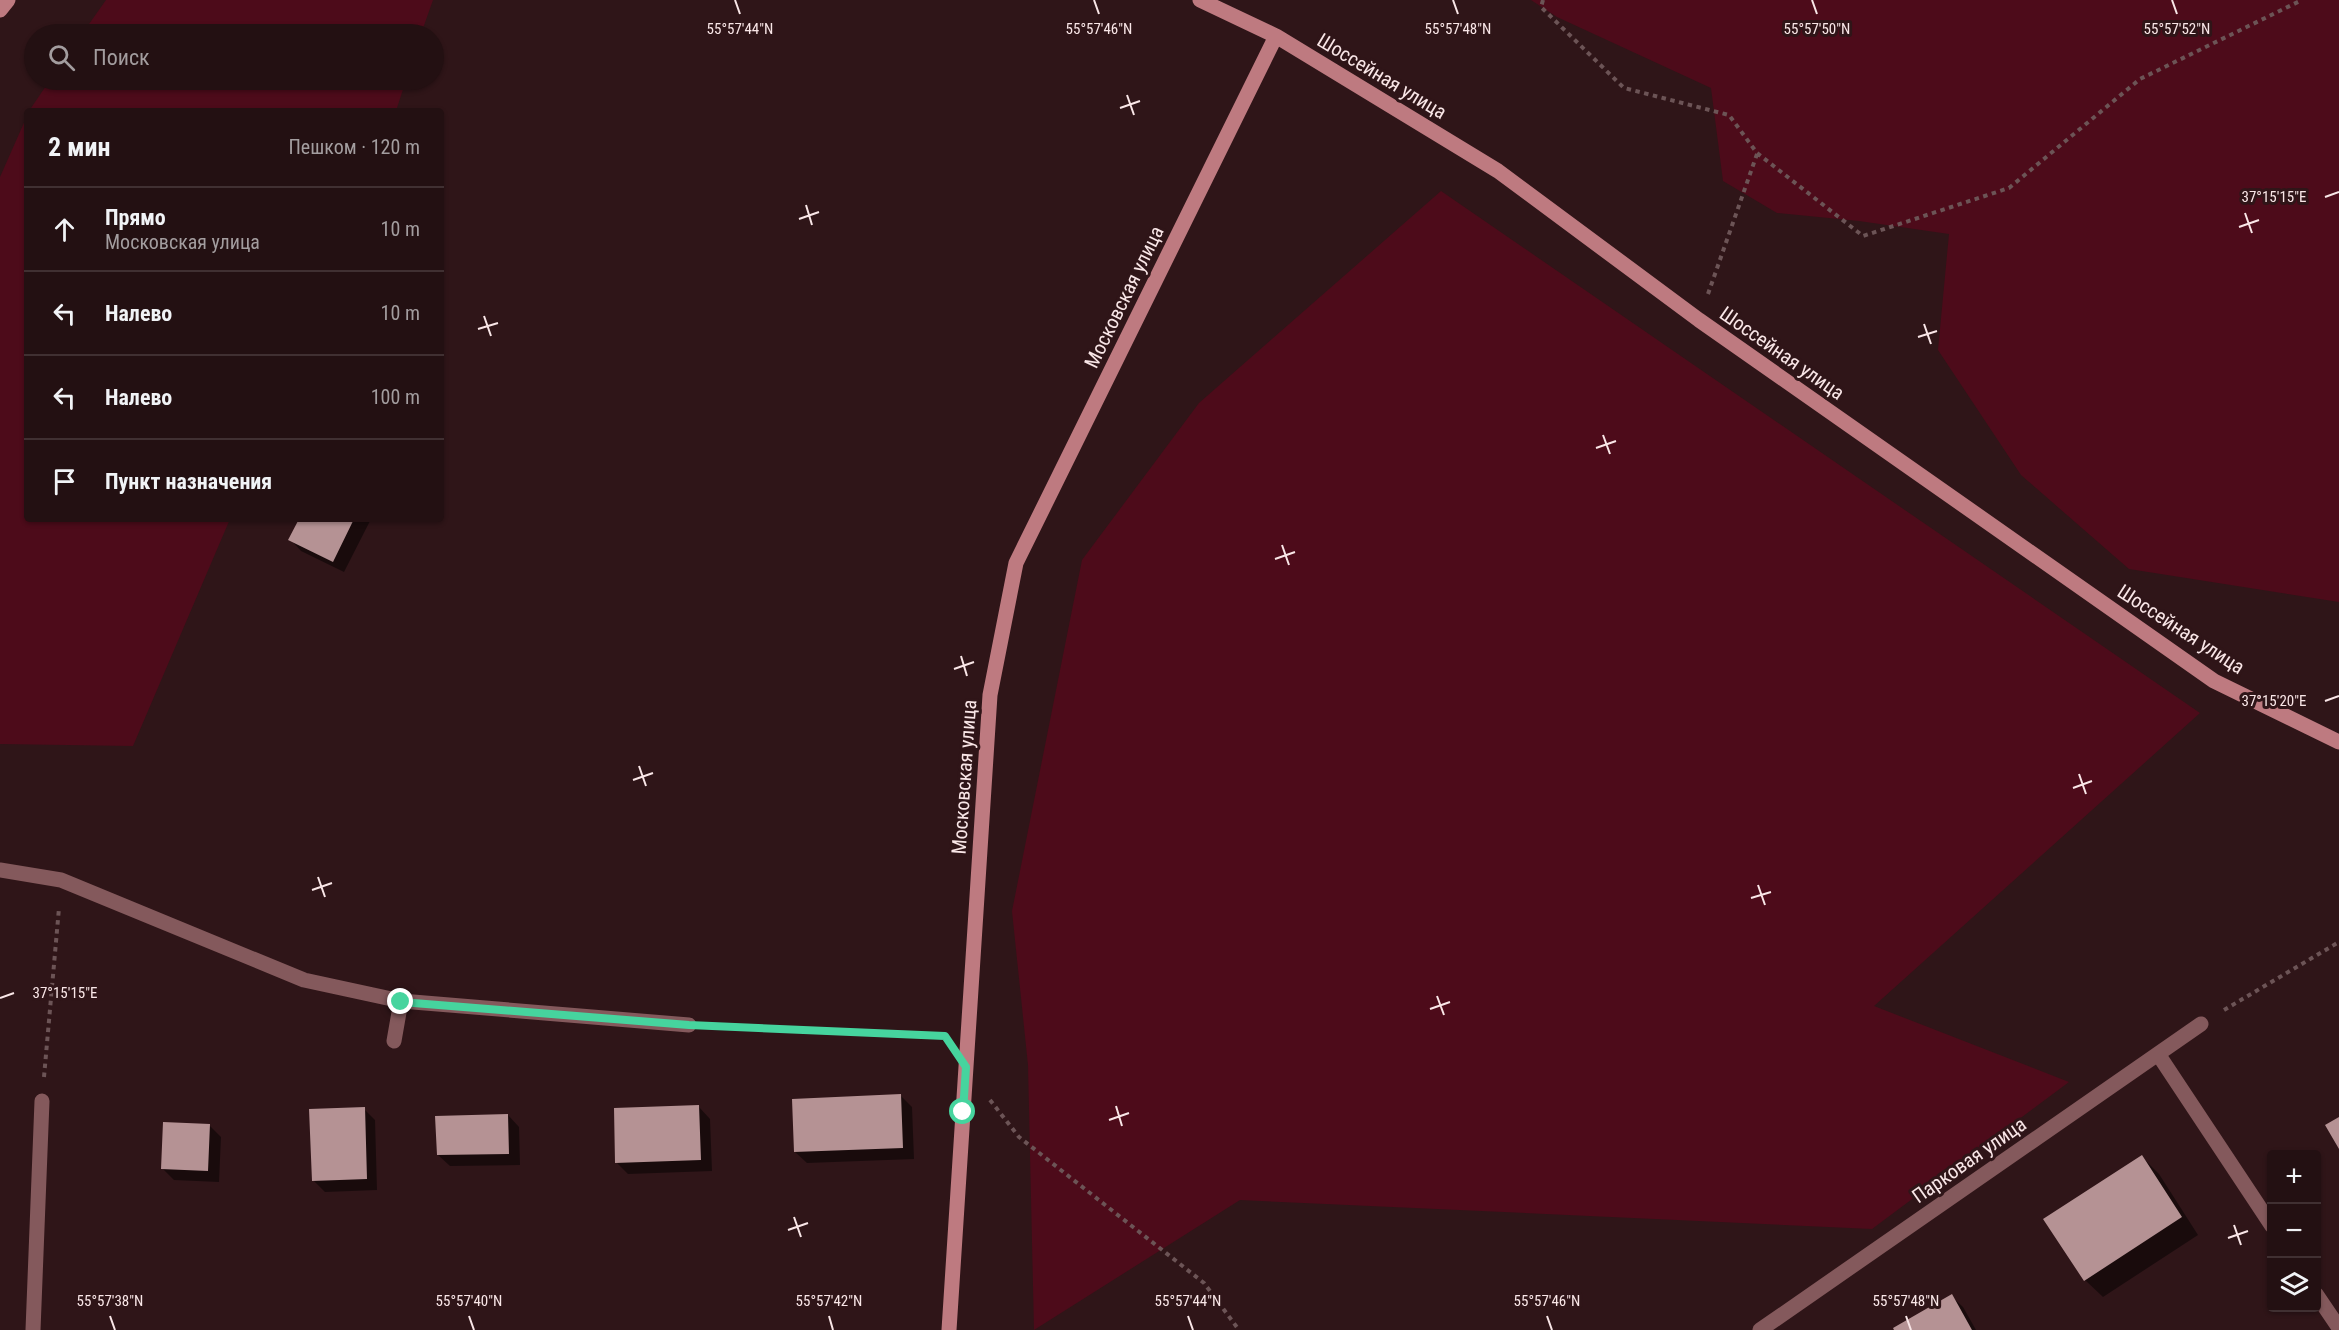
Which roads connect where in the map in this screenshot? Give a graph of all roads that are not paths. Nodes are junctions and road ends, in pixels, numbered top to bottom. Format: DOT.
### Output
graph roads {
  1 [pos="8,0"];
  2 [pos="1200,0"];
  3 [pos="0,10"];
  4 [pos="1276,36"];
  5 [pos="2339,742"];
  6 [pos="0,870"];
  7 [pos="401,1002"];
  8 [pos="2201,1024"];
  9 [pos="689,1025"];
  10 [pos="394,1041"];
  11 [pos="2158,1054"];
  12 [pos="42,1101"];
  13 [pos="2267,1220"];
  14 [pos="2321,1301"];
  15 [pos="2339,1328"];
  16 [pos="33,1330"];
  17 [pos="949,1330"];
  18 [pos="1760,1330"];
  1 -- 3 [label="street"];
  2 -- 4 [label="street, Шоссейная улица"];
  4 -- 5 [label="street, Шоссейная улица"];
  4 -- 17 [label="street, Московская улица"];
  6 -- 7 [label="street"];
  7 -- 9 [label="street"];
  7 -- 10 [label="street"];
  8 -- 11 [label="street, Парковая улица"];
  11 -- 13 [label="street"];
  11 -- 18 [label="street, Парковая улица"];
  12 -- 16 [label="street"];
  14 -- 15 [label="street"];
}
